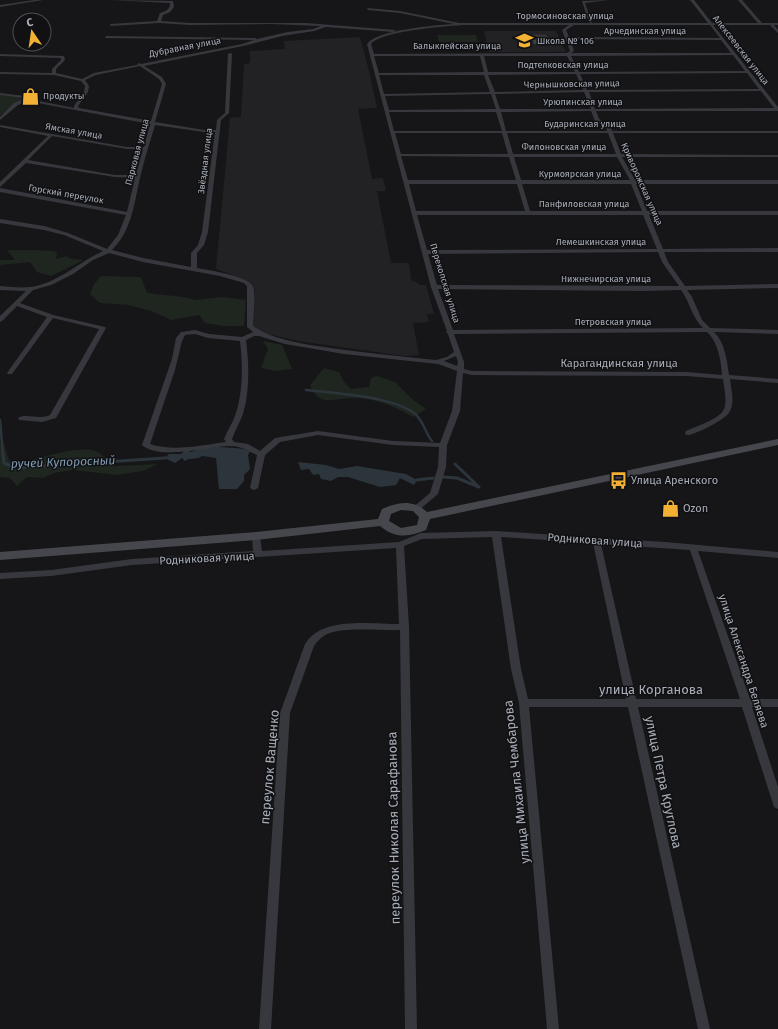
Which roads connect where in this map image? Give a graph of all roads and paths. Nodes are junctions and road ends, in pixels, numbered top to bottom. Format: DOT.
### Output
graph roads {
  1 [pos="41,0"];
  2 [pos="112,0"];
  3 [pos="607,0"];
  4 [pos="692,0"];
  5 [pos="740,0"];
  6 [pos="0,6"];
  7 [pos="368,8"];
  8 [pos="159,22"];
  9 [pos="461,24"];
  10 [pos="573,24"];
  11 [pos="591,24"];
  12 [pos="710,24"];
  13 [pos="761,24"];
  14 [pos="771,24"];
  15 [pos="778,24"];
  16 [pos="111,26"];
  17 [pos="325,26"];
  18 [pos="406,32"];
  19 [pos="778,32"];
  20 [pos="106,37"];
  21 [pos="568,38"];
  22 [pos="722,38"];
  23 [pos="260,39"];
  24 [pos="230,54"];
  25 [pos="482,54"];
  26 [pos="568,54"];
  27 [pos="734,54"];
  28 [pos="0,55"];
  29 [pos="372,55"];
  30 [pos="139,64"];
  31 [pos="748,72"];
  32 [pos="0,73"];
  33 [pos="577,73"];
  34 [pos="54,74"];
  35 [pos="377,74"];
  36 [pos="486,74"];
  37 [pos="82,80"];
  38 [pos="586,90"];
  39 [pos="761,90"];
  40 [pos="493,93"];
  41 [pos="0,94"];
  42 [pos="383,95"];
  43 [pos="28,100"];
  44 [pos="77,110"];
  45 [pos="497,110"];
  46 [pos="595,110"];
  47 [pos="778,110"];
  48 [pos="387,111"];
  49 [pos="0,119"];
  50 [pos="153,123"];
  51 [pos="0,126"];
  52 [pos="217,131"];
  53 [pos="503,131"];
  54 [pos="610,131"];
  55 [pos="393,132"];
  56 [pos="778,132"];
  57 [pos="51,135"];
  58 [pos="146,148"];
  59 [pos="399,155"];
  60 [pos="511,155"];
  61 [pos="619,156"];
  62 [pos="778,156"];
  63 [pos="25,160"];
  64 [pos="138,177"];
  65 [pos="406,182"];
  66 [pos="518,182"];
  67 [pos="633,182"];
  68 [pos="778,182"];
  69 [pos="0,185"];
  70 [pos="0,190"];
  71 [pos="414,213"];
  72 [pos="528,213"];
  73 [pos="646,213"];
  74 [pos="778,213"];
  75 [pos="130,214"];
  76 [pos="0,221"];
  77 [pos="778,250"];
  78 [pos="108,251"];
  79 [pos="662,251"];
  80 [pos="425,252"];
  81 [pos="194,270"];
  82 [pos="778,286"];
  83 [pos="434,287"];
  84 [pos="681,287"];
  85 [pos="0,288"];
  86 [pos="31,289"];
  87 [pos="16,304"];
  88 [pos="51,316"];
  89 [pos="0,320"];
  90 [pos="709,330"];
  91 [pos="449,332"];
  92 [pos="778,332"];
  93 [pos="260,334"];
  94 [pos="242,339"];
  95 [pos="458,352"];
  96 [pos="438,362"];
  97 [pos="459,371"];
  98 [pos="10,373"];
  99 [pos="726,378"];
  100 [pos="778,381"];
  101 [pos="22,418"];
  102 [pos="689,433"];
  103 [pos="778,442"];
  104 [pos="231,444"];
  105 [pos="443,445"];
  106 [pos="261,454"];
  107 [pos="254,488"];
  108 [pos="416,508"];
  109 [pos="425,516"];
  110 [pos="383,522"];
  111 [pos="496,534"];
  112 [pos="256,536"];
  113 [pos="411,536"];
  114 [pos="596,540"];
  115 [pos="400,545"];
  116 [pos="694,548"];
  117 [pos="258,555"];
  118 [pos="778,555"];
  119 [pos="0,556"];
  120 [pos="0,576"];
  121 [pos="404,627"];
  122 [pos="632,702"];
  123 [pos="524,703"];
  124 [pos="746,703"];
  125 [pos="778,703"];
  126 [pos="778,804"];
  127 [pos="265,1029"];
  128 [pos="411,1029"];
  129 [pos="554,1029"];
  130 [pos="704,1029"];
  1 -- 6 [label="street"];
  2 -- 8 [label="street"];
  3 -- 11 [label="street"];
  4 -- 12 [label="street, Алексеевская улица"];
  5 -- 13 [label="street"];
  7 -- 9 [label="street"];
  8 -- 16 [label="street"];
  8 -- 17 [label="street"];
  9 -- 10 [label="street, Тормосиновская улица"];
  9 -- 18 [label="street, Тормосиновская улица"];
  10 -- 11 [label="street, Тормосиновская улица"];
  10 -- 21 [label="street, Криворожская улица"];
  11 -- 12 [label="street, Тормосиновская улица"];
  12 -- 13 [label="street, Тормосиновская улица"];
  12 -- 22 [label="street, Алексеевская улица"];
  13 -- 14 [label="street, Тормосиновская улица"];
  14 -- 15 [label="street, Тормосиновская улица"];
  14 -- 19 [label="street"];
  17 -- 18 [label="street"];
  17 -- 23 [label="street, Дубравная улица"];
  18 -- 29 [label="street, Тормосиновская улица"];
  20 -- 23 [label="street"];
  21 -- 22 [label="street, Арчединская улица"];
  21 -- 26 [label="street, Криворожская улица"];
  22 -- 27 [label="street, Алексеевская улица"];
  23 -- 30 [label="street, Дубравная улица"];
  24 -- 52 [label="street, Звёздная улица"];
  25 -- 26 [label="street, Балыклейская улица"];
  25 -- 29 [label="street, Балыклейская улица"];
  25 -- 36 [label="street"];
  26 -- 27 [label="street, Балыклейская улица"];
  26 -- 33 [label="street, Криворожская улица"];
  27 -- 31 [label="street, Алексеевская улица"];
  28 -- 34 [label="street"];
  29 -- 35 [label="street, Перекопская улица"];
  30 -- 37 [label="street, Дубравная улица"];
  30 -- 50 [label="street, Парковая улица"];
  31 -- 33 [label="street, Подтелковская улица"];
  31 -- 39 [label="street, Алексеевская улица"];
  32 -- 34 [label="street"];
  33 -- 36 [label="street, Подтелковская улица"];
  33 -- 38 [label="street, Криворожская улица"];
  34 -- 37 [label="street"];
  35 -- 36 [label="street, Подтелковская улица"];
  35 -- 42 [label="street, Перекопская улица"];
  36 -- 40 [label="street"];
  37 -- 44 [label="street"];
  38 -- 39 [label="street, Чернышковская улица"];
  38 -- 40 [label="street, Чернышковская улица"];
  38 -- 46 [label="street, Криворожская улица"];
  39 -- 47 [label="street, Алексеевская улица"];
  40 -- 42 [label="street, Чернышковская улица"];
  40 -- 45 [label="street"];
  41 -- 43 [label="street"];
  42 -- 48 [label="street, Перекопская улица"];
  43 -- 44 [label="street"];
  43 -- 49 [label="street"];
  44 -- 50 [label="street"];
  45 -- 46 [label="street, Урюпинская улица"];
  45 -- 48 [label="street, Урюпинская улица"];
  45 -- 53 [label="street"];
  46 -- 47 [label="street, Урюпинская улица"];
  46 -- 54 [label="street, Криворожская улица"];
  48 -- 55 [label="street, Перекопская улица"];
  50 -- 52 [label="street"];
  50 -- 58 [label="street, Парковая улица"];
  51 -- 57 [label="street, Ямская улица"];
  52 -- 81 [label="street, Звёздная улица"];
  53 -- 54 [label="street, Бударинская улица"];
  53 -- 55 [label="street, Бударинская улица"];
  53 -- 60 [label="street"];
  54 -- 56 [label="street, Бударинская улица"];
  54 -- 61 [label="street, Криворожская улица"];
  55 -- 59 [label="street, Перекопская улица"];
  57 -- 58 [label="street, Ямская улица"];
  57 -- 63 [label="street"];
  58 -- 64 [label="street, Парковая улица"];
  59 -- 60 [label="street, Филоновская улица"];
  59 -- 65 [label="street, Перекопская улица"];
  60 -- 61 [label="street, Филоновская улица"];
  60 -- 66 [label="street"];
  61 -- 62 [label="street, Филоновская улица"];
  61 -- 67 [label="street, Криворожская улица"];
  63 -- 64 [label="street"];
  63 -- 69 [label="street"];
  64 -- 75 [label="street, Парковая улица"];
  65 -- 66 [label="street, Курмоярская улица"];
  65 -- 71 [label="street, Перекопская улица"];
  66 -- 67 [label="street, Курмоярская улица"];
  66 -- 72 [label="street"];
  67 -- 68 [label="street, Курмоярская улица"];
  67 -- 73 [label="street, Криворожская улица"];
  70 -- 75 [label="street, Горский переулок"];
  71 -- 72 [label="street, Панфиловская улица"];
  71 -- 80 [label="street, Перекопская улица"];
  72 -- 73 [label="street, Панфиловская улица"];
  73 -- 74 [label="street, Панфиловская улица"];
  73 -- 79 [label="street, Криворожская улица"];
  75 -- 78 [label="street, Парковая улица"];
  76 -- 78 [label="street"];
  77 -- 79 [label="street, Лемешкинская улица"];
  78 -- 81 [label="street"];
  78 -- 86 [label="street"];
  79 -- 80 [label="street, Лемешкинская улица"];
  79 -- 84 [label="street, Криворожская улица"];
  80 -- 83 [label="street, Перекопская улица"];
  81 -- 93 [label="street"];
  82 -- 84 [label="street, Нижнечирская улица"];
  83 -- 84 [label="street, Нижнечирская улица"];
  83 -- 91 [label="street, Перекопская улица"];
  84 -- 90 [label="street, Криворожская улица"];
  85 -- 86 [label="street"];
  86 -- 87 [label="street"];
  87 -- 88 [label="street"];
  87 -- 89 [label="street"];
  88 -- 98 [label="street"];
  88 -- 101 [label="street"];
  90 -- 91 [label="street, Петровская улица"];
  90 -- 92 [label="street, Петровская улица"];
  90 -- 99 [label="street, Криворожская улица"];
  91 -- 95 [label="street, Перекопская улица"];
  93 -- 94 [label="street"];
  93 -- 96 [label="street, Карагандинская улица"];
  94 -- 104 [label="street"];
  94 -- 104 [label="street"];
  95 -- 96 [label="street"];
  95 -- 97 [label="street, Перекопская улица"];
  96 -- 97 [label="street, Карагандинская улица"];
  97 -- 99 [label="street, Карагандинская улица"];
  97 -- 105 [label="street, Перекопская улица"];
  99 -- 100 [label="street, Карагандинская улица"];
  99 -- 102 [label="street, Криворожская улица"];
  103 -- 109 [label="main road"];
  104 -- 106 [label="street"];
  105 -- 106 [label="street"];
  105 -- 108 [label="street, Перекопская улица"];
  106 -- 107 [label="street"];
  108 -- 109 [label="main road"];
  108 -- 110 [label="main road"];
  109 -- 113 [label="main road, Родниковая улица"];
  110 -- 112 [label="main road, Родниковая улица"];
  110 -- 113 [label="main road, Родниковая улица"];
  111 -- 113 [label="street, Родниковая улица"];
  111 -- 114 [label="street, Родниковая улица"];
  111 -- 123 [label="street, улица Михаила Чембарова"];
  112 -- 117 [label="street"];
  112 -- 119 [label="main road, Родниковая улица"];
  113 -- 115 [label="street, Родниковая улица"];
  114 -- 116 [label="street, Родниковая улица"];
  114 -- 122 [label="street, улица Петра Круглова"];
  115 -- 117 [label="street, Родниковая улица"];
  115 -- 121 [label="street"];
  116 -- 118 [label="street, Родниковая улица"];
  116 -- 124 [label="street, улица Александра Беляева"];
  117 -- 120 [label="street, Родниковая улица"];
  121 -- 127 [label="street, переулок Ващенко"];
  121 -- 128 [label="street, переулок Николая Сарафанова"];
  122 -- 123 [label="street, улица Корганова"];
  122 -- 124 [label="street, улица Корганова"];
  122 -- 130 [label="street, улица Петра Круглова"];
  123 -- 129 [label="street, улица Михаила Чембарова"];
  124 -- 125 [label="street, улица Корганова"];
  124 -- 126 [label="street, улица Александра Беляева"];
}
